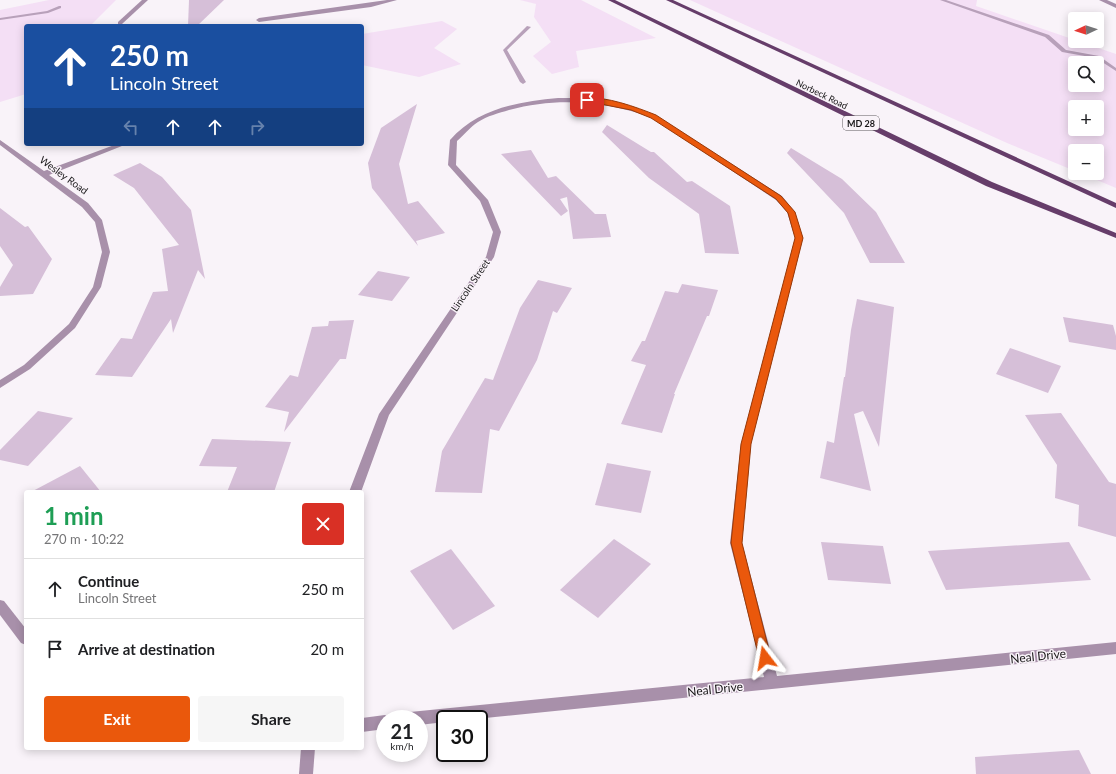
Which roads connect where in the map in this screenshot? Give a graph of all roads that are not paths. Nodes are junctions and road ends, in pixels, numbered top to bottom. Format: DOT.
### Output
graph roads {
  1 [pos="145,0"];
  2 [pos="394,0"];
  3 [pos="611,0"];
  4 [pos="669,0"];
  5 [pos="1102,0"];
  6 [pos="1116,6"];
  7 [pos="259,20"];
  8 [pos="120,24"];
  9 [pos="0,142"];
  10 [pos="118,146"];
  11 [pos="44,174"];
  12 [pos="1116,206"];
  13 [pos="1116,236"];
  14 [pos="0,385"];
  15 [pos="356,490"];
  16 [pos="0,605"];
  17 [pos="24,636"];
  18 [pos="1116,648"];
  19 [pos="772,683"];
  20 [pos="428,717"];
  21 [pos="376,723"];
  22 [pos="364,725"];
  23 [pos="308,750"];
  24 [pos="306,774"];
  1 -- 8 [label="street"];
  2 -- 7 [label="street"];
  3 -- 13 [label="main road, Norbeck Road / MD 28"];
  4 -- 12 [label="main road"];
  5 -- 6 [label="street"];
  9 -- 11 [label="street, Wesley Road"];
  10 -- 11 [label="street"];
  11 -- 14 [label="street, Wesley Road"];
  15 -- 19 [label="street, Lincoln Street"];
  16 -- 17 [label="street"];
  18 -- 19 [label="street, Neal Drive"];
  19 -- 20 [label="street, Neal Drive"];
  21 -- 22 [label="street"];
  23 -- 24 [label="street"];
}
